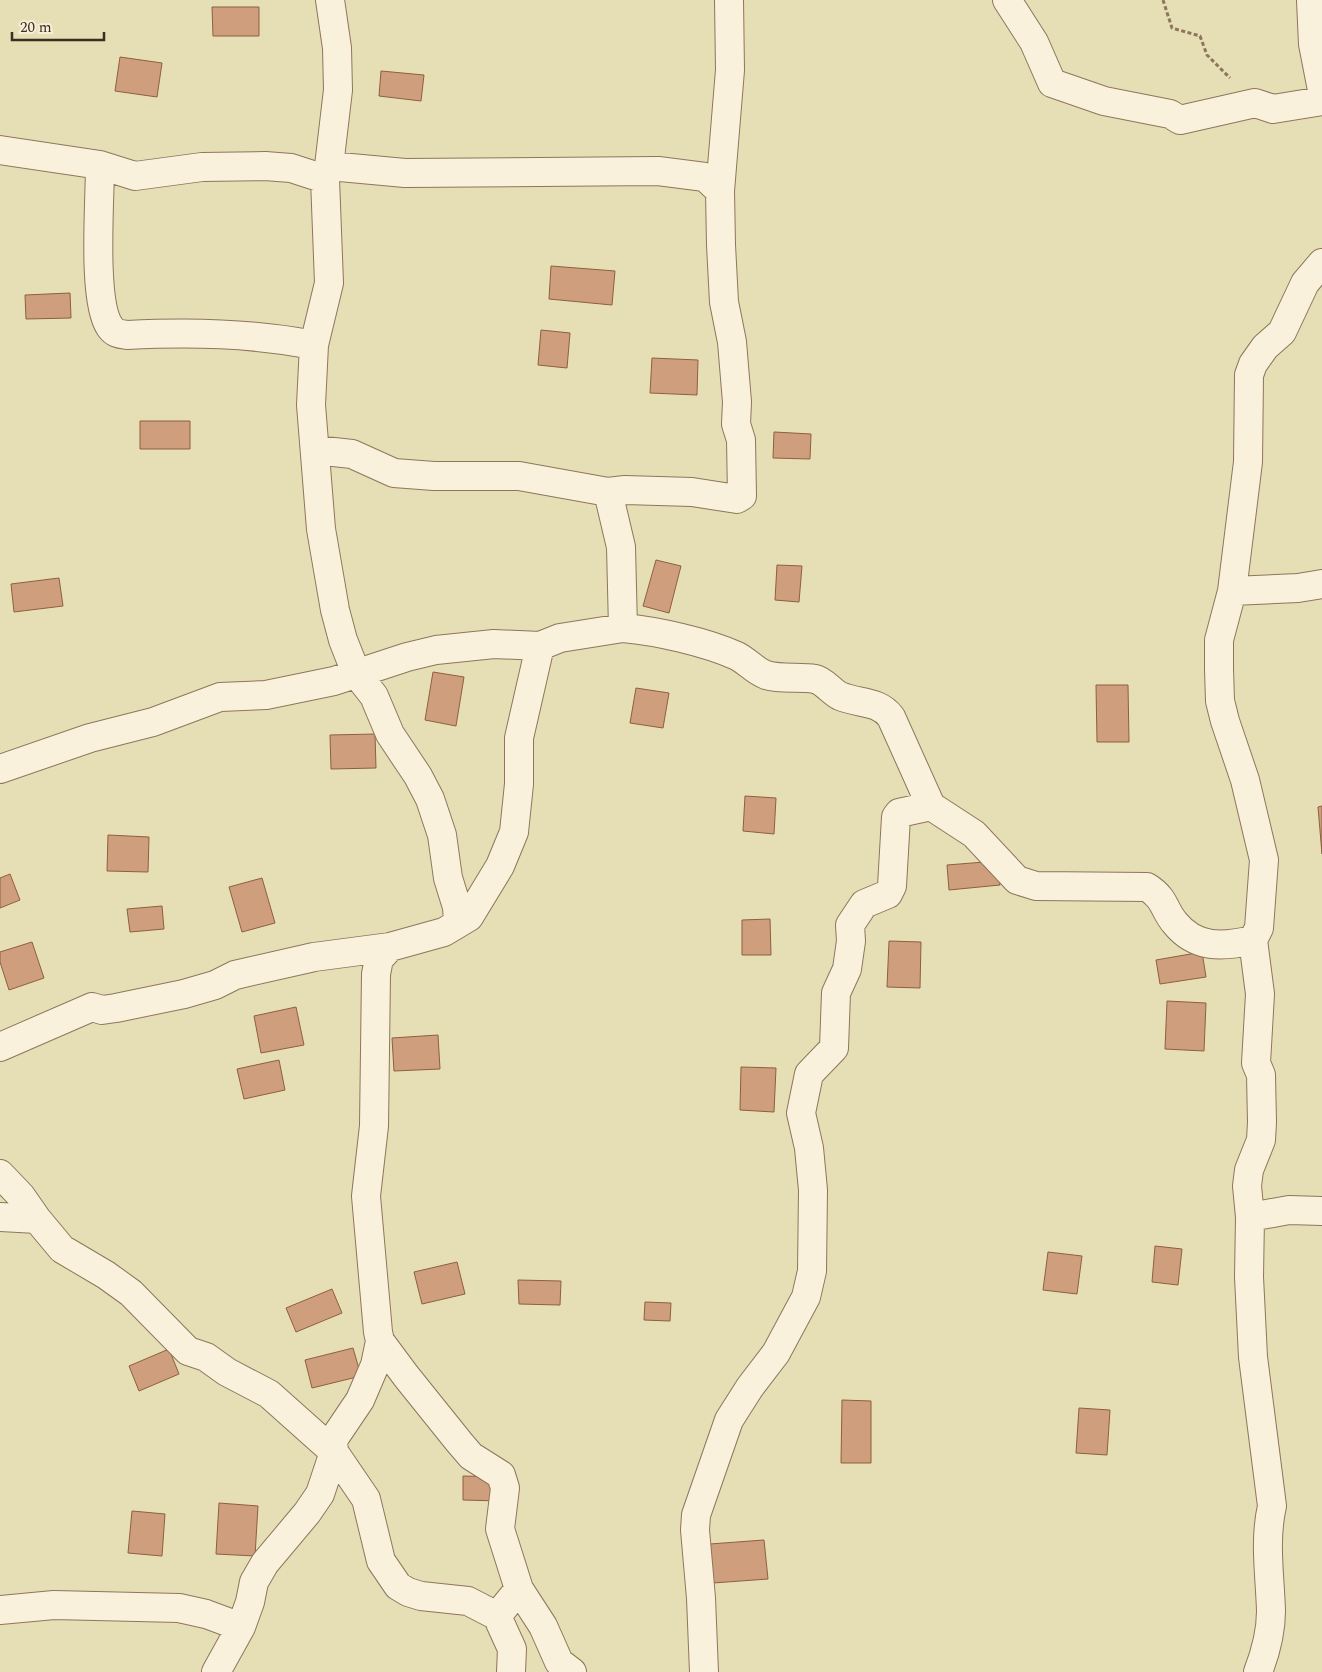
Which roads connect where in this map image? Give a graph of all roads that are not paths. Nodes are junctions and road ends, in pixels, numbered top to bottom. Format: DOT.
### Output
graph roads {
  1 [pos="330,0"];
  2 [pos="730,0"];
  3 [pos="1007,0"];
  4 [pos="1311,0"];
  5 [pos="1322,90"];
  6 [pos="1322,101"];
  7 [pos="0,150"];
  8 [pos="100,165"];
  9 [pos="327,173"];
  10 [pos="716,179"];
  11 [pos="1322,263"];
  12 [pos="314,346"];
  13 [pos="314,450"];
  14 [pos="608,492"];
  15 [pos="1322,584"];
  16 [pos="1232,591"];
  17 [pos="623,628"];
  18 [pos="540,646"];
  19 [pos="356,673"];
  20 [pos="0,769"];
  21 [pos="931,806"];
  22 [pos="458,923"];
  23 [pos="1253,940"];
  24 [pos="390,947"];
  25 [pos="0,1047"];
  26 [pos="0,1174"];
  27 [pos="1322,1211"];
  28 [pos="0,1217"];
  29 [pos="1250,1217"];
  30 [pos="36,1219"];
  31 [pos="380,1341"];
  32 [pos="334,1452"];
  33 [pos="519,1589"];
  34 [pos="0,1610"];
  35 [pos="497,1616"];
  36 [pos="240,1628"];
  37 [pos="511,1660"];
  38 [pos="565,1667"];
  39 [pos="216,1672"];
  40 [pos="704,1672"];
  41 [pos="1258,1672"];
  1 -- 9 [label="street"];
  2 -- 10 [label="street"];
  3 -- 6 [label="street"];
  4 -- 5 [label="street"];
  7 -- 8 [label="street"];
  8 -- 9 [label="street"];
  8 -- 12 [label="street"];
  9 -- 10 [label="street"];
  9 -- 12 [label="street"];
  10 -- 14 [label="street"];
  11 -- 16 [label="street"];
  12 -- 13 [label="street"];
  13 -- 14 [label="street"];
  13 -- 19 [label="street"];
  14 -- 17 [label="street"];
  15 -- 16 [label="street"];
  16 -- 23 [label="street"];
  17 -- 18 [label="street"];
  17 -- 21 [label="street"];
  18 -- 19 [label="street"];
  18 -- 22 [label="street"];
  19 -- 20 [label="street"];
  19 -- 22 [label="street"];
  21 -- 23 [label="street"];
  21 -- 40 [label="street"];
  22 -- 24 [label="street"];
  23 -- 29 [label="street"];
  24 -- 25 [label="street"];
  24 -- 31 [label="street"];
  26 -- 30 [label="street"];
  27 -- 29 [label="street"];
  28 -- 30 [label="street"];
  29 -- 41 [label="street"];
  30 -- 32 [label="street"];
  31 -- 32 [label="street"];
  31 -- 33 [label="street"];
  32 -- 35 [label="street"];
  32 -- 36 [label="street"];
  33 -- 35 [label="street"];
  33 -- 38 [label="street"];
  34 -- 36 [label="street"];
  35 -- 37 [label="street"];
  36 -- 39 [label="street"];
  37 -- 38 [label="street"];
}
